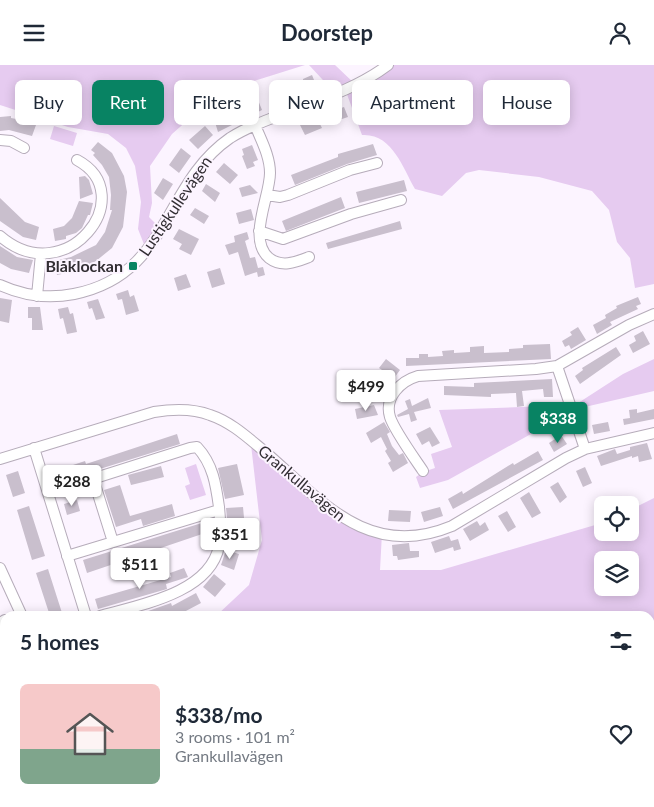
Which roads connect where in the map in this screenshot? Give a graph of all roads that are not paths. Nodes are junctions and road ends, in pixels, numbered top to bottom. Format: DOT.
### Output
graph roads {
  1 [pos="388,65"];
  2 [pos="259,123"];
  3 [pos="255,125"];
  4 [pos="0,140"];
  5 [pos="24,148"];
  6 [pos="77,160"];
  7 [pos="377,163"];
  8 [pos="267,195"];
  9 [pos="401,200"];
  10 [pos="259,231"];
  11 [pos="0,236"];
  12 [pos="41,254"];
  13 [pos="309,257"];
  14 [pos="0,285"];
  15 [pos="37,296"];
  16 [pos="654,314"];
  17 [pos="557,366"];
  18 [pos="654,433"];
  19 [pos="34,448"];
  20 [pos="585,449"];
  21 [pos="0,459"];
  22 [pos="423,471"];
  23 [pos="93,478"];
  24 [pos="48,493"];
  25 [pos="219,510"];
  26 [pos="113,542"];
  27 [pos="67,556"];
  28 [pos="0,568"];
  29 [pos="17,611"];
  30 [pos="84,611"];
  31 [pos="116,611"];
  1 -- 2 [label="street, Lustigkullevägen"];
  3 -- 8 [label="street"];
  3 -- 15 [label="street, Lustigkullevägen"];
  4 -- 5 [label="street"];
  6 -- 12 [label="street"];
  7 -- 8 [label="street"];
  8 -- 10 [label="street"];
  9 -- 10 [label="street"];
  10 -- 13 [label="street"];
  11 -- 12 [label="street"];
  12 -- 15 [label="street"];
  14 -- 15 [label="street, Lustigkullevägen"];
  16 -- 17 [label="street"];
  17 -- 20 [label="street"];
  17 -- 22 [label="street"];
  18 -- 20 [label="street, Grankullavägen"];
  19 -- 20 [label="street, Grankullavägen"];
  19 -- 21 [label="street, Grankullavägen"];
  19 -- 24 [label="street"];
  23 -- 24 [label="street"];
  23 -- 25 [label="street"];
  23 -- 26 [label="street"];
  24 -- 27 [label="street"];
  25 -- 26 [label="street"];
  25 -- 31 [label="street"];
  26 -- 27 [label="street"];
  27 -- 30 [label="street"];
  28 -- 29 [label="street"];
}
